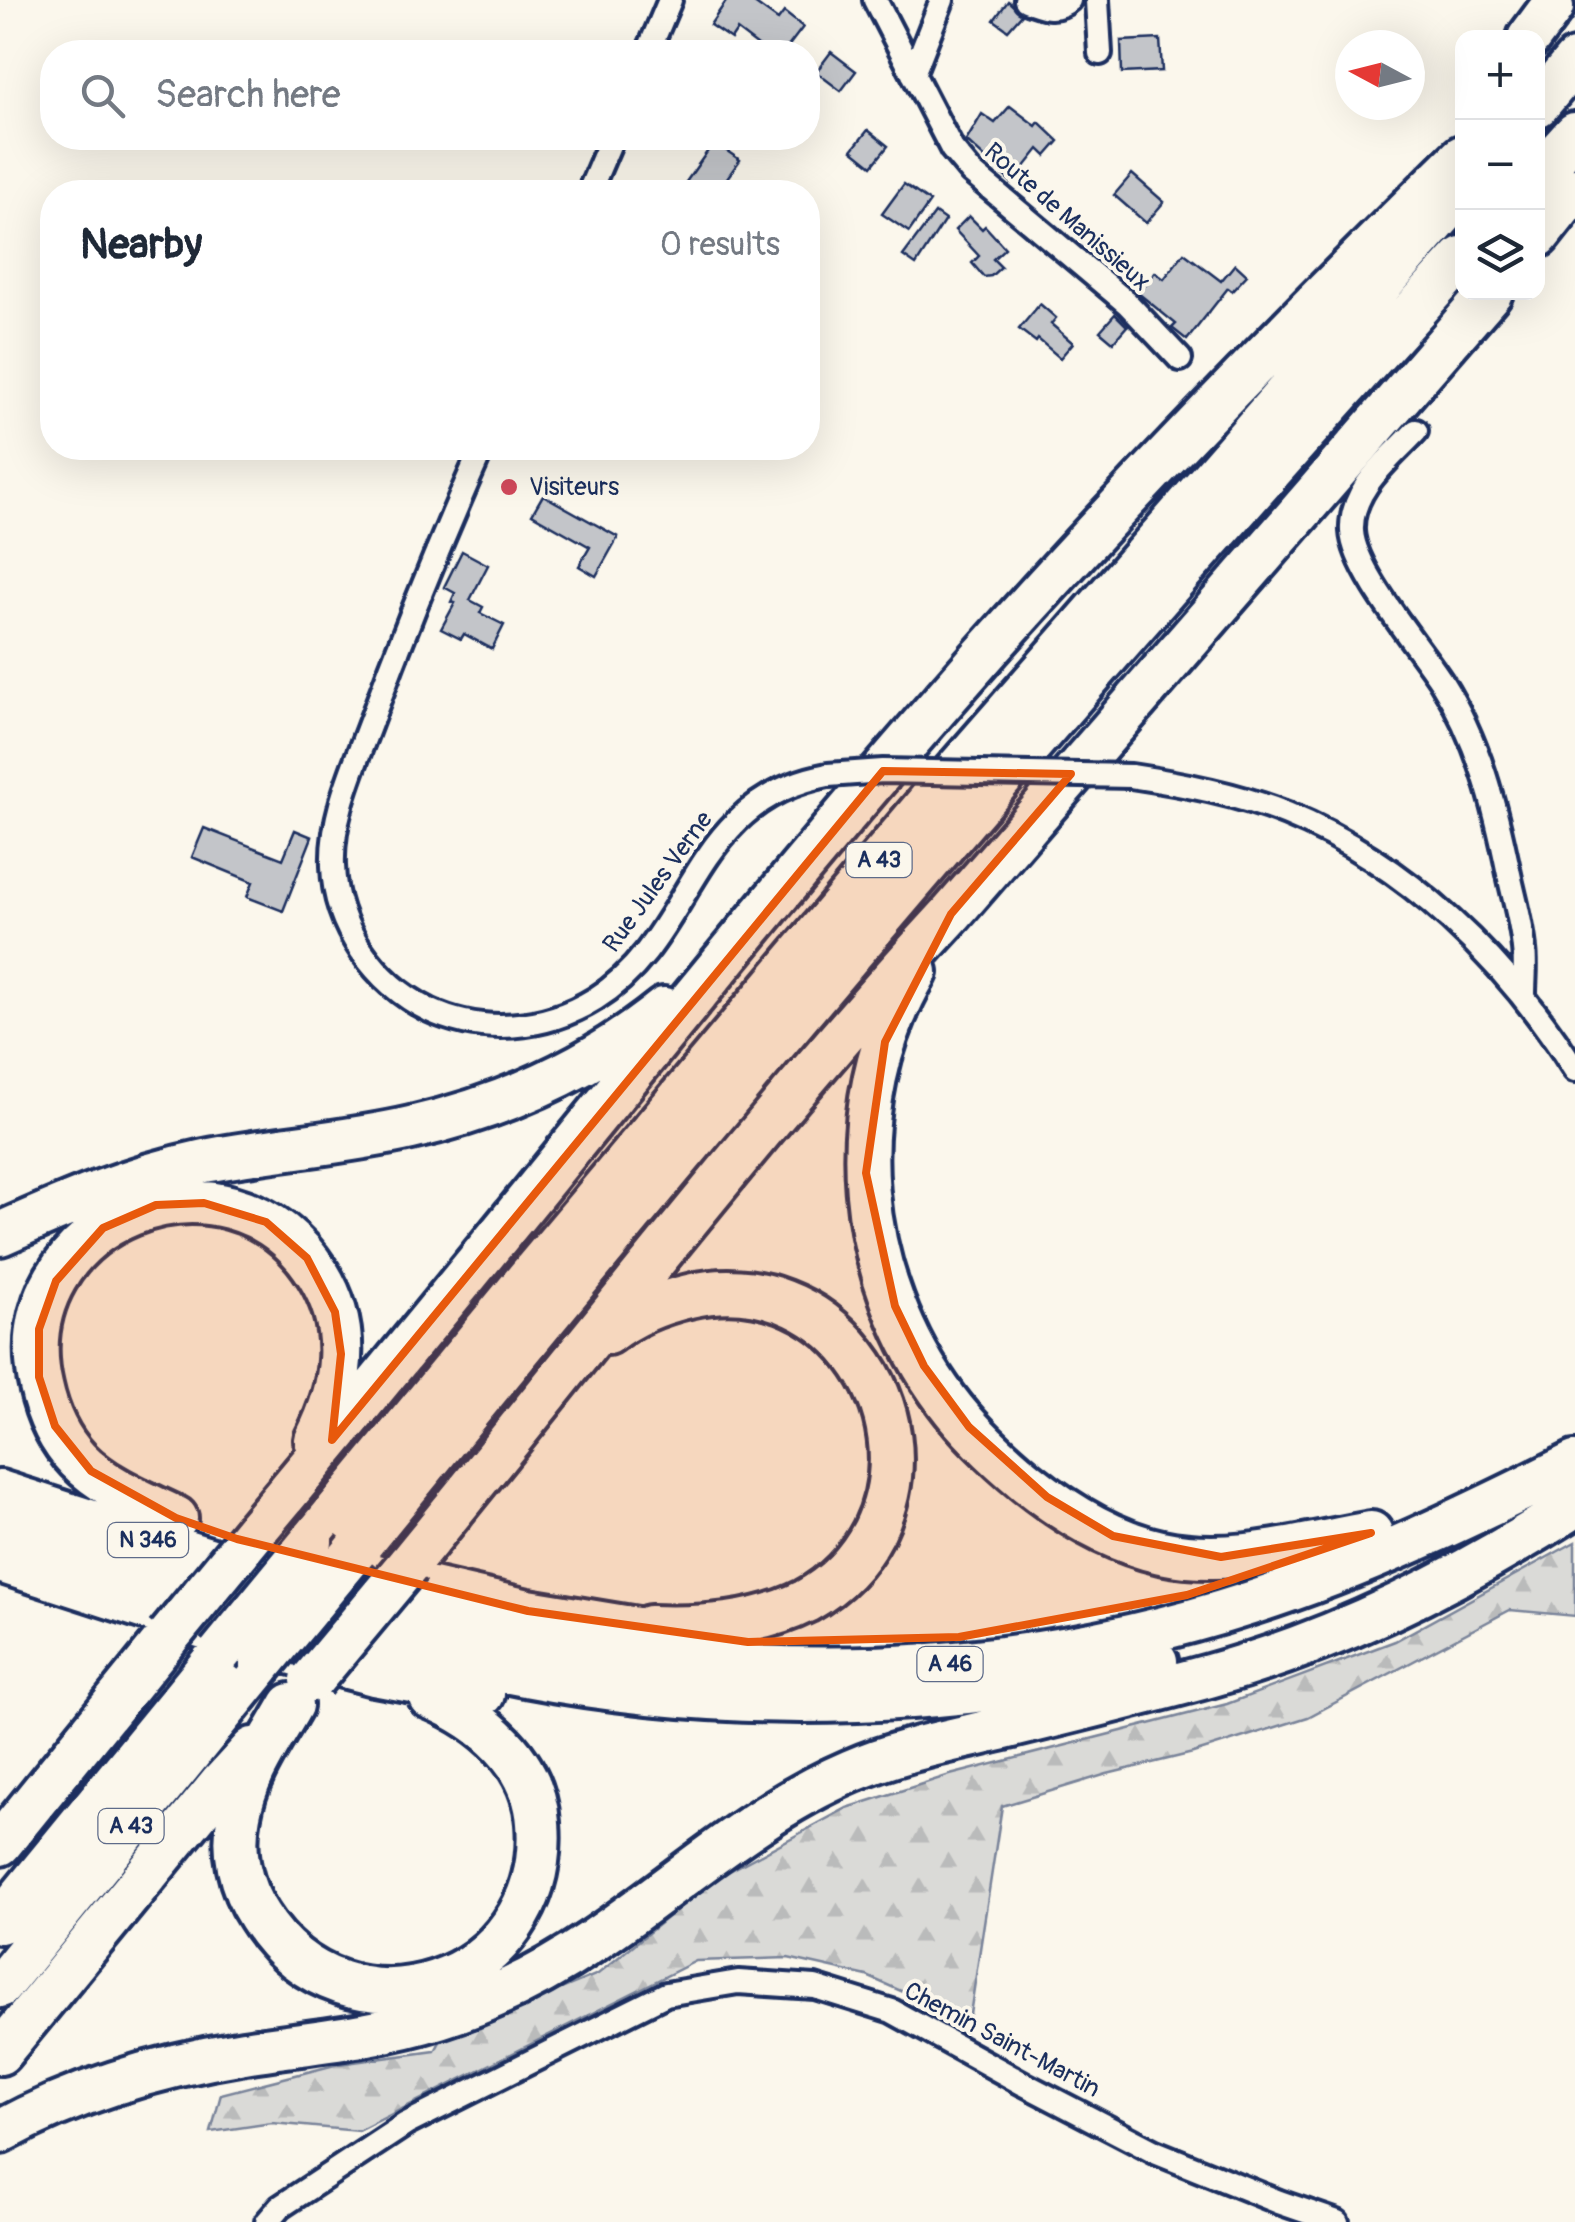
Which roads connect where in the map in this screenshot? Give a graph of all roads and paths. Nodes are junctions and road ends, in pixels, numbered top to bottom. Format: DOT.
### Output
graph roads {
  1 [pos="670,0"];
  2 [pos="875,0"];
  3 [pos="942,0"];
  4 [pos="1026,0"];
  5 [pos="1069,0"];
  6 [pos="1097,0"];
  7 [pos="653,40"];
  8 [pos="1100,53"];
  9 [pos="1575,58"];
  10 [pos="914,74"];
  11 [pos="1545,82"];
  12 [pos="1545,95"];
  13 [pos="1575,134"];
  14 [pos="1455,135"];
  15 [pos="607,150"];
  16 [pos="1455,164"];
  17 [pos="1545,167"];
  18 [pos="594,180"];
  19 [pos="1575,190"];
  20 [pos="1455,200"];
  21 [pos="1545,227"];
  22 [pos="1575,229"];
  23 [pos="1358,258"];
  24 [pos="1545,259"];
  25 [pos="1455,266"];
  26 [pos="1487,300"];
  27 [pos="1503,300"];
  28 [pos="1180,359"];
  29 [pos="1411,412"];
  30 [pos="477,460"];
  31 [pos="768,907"];
  32 [pos="951,914"];
  33 [pos="1524,994"];
  34 [pos="1575,1070"];
  35 [pos="0,1234"];
  36 [pos="576,1360"];
  37 [pos="1575,1442"];
  38 [pos="1575,1463"];
  39 [pos="0,1467"];
  40 [pos="0,1492"];
  41 [pos="1575,1498"];
  42 [pos="1575,1506"];
  43 [pos="269,1515"];
  44 [pos="176,1518"];
  45 [pos="0,1527"];
  46 [pos="1371,1532"];
  47 [pos="8,1565"];
  48 [pos="286,1599"];
  49 [pos="621,1626"];
  50 [pos="374,1674"];
  51 [pos="1159,1689"];
  52 [pos="302,1693"];
  53 [pos="57,1774"];
  54 [pos="0,1819"];
  55 [pos="0,1844"];
  56 [pos="0,1922"];
  57 [pos="0,1986"];
  58 [pos="0,2052"];
  59 [pos="0,2132"];
  60 [pos="267,2222"];
  61 [pos="1337,2222"];
  1 -- 7 [label="street"];
  2 -- 10 [label="street, Route de Manissieux"];
  3 -- 10 [label="street"];
  4 -- 5 [label="street"];
  6 -- 8 [label="street"];
  9 -- 11 [label="highway"];
  9 -- 12 [label="highway"];
  10 -- 28 [label="street, Route de Manissieux"];
  13 -- 17 [label="highway"];
  14 -- 23 [label="highway"];
  15 -- 18 [label="street"];
  16 -- 23 [label="highway"];
  19 -- 21 [label="highway"];
  20 -- 56 [label="highway, A 43, bridge"];
  22 -- 24 [label="highway"];
  23 -- 31 [label="highway"];
  25 -- 57 [label="highway, A 43, bridge"];
  26 -- 29 [label="highway"];
  27 -- 29 [label="highway"];
  29 -- 32 [label="highway"];
  29 -- 33 [label="street"];
  30 -- 33 [label="street, Rue Jules Verne, bridge"];
  31 -- 35 [label="highway"];
  31 -- 43 [label="highway"];
  32 -- 36 [label="highway"];
  32 -- 46 [label="highway"];
  33 -- 34 [label="street, Rue Jules Verne"];
  36 -- 49 [label="highway"];
  36 -- 52 [label="highway, bridge"];
  37 -- 46 [label="highway"];
  38 -- 48 [label="highway, A 46"];
  39 -- 44 [label="highway"];
  40 -- 48 [label="highway, N 346"];
  41 -- 48 [label="highway, A 46"];
  42 -- 51 [label="highway"];
  43 -- 44 [label="highway"];
  43 -- 53 [label="highway, bridge"];
  44 -- 49 [label="highway"];
  45 -- 48 [label="highway, N 346"];
  46 -- 49 [label="highway"];
  47 -- 50 [label="highway"];
  50 -- 51 [label="highway"];
  50 -- 52 [label="highway"];
  51 -- 59 [label="highway"];
  52 -- 58 [label="highway"];
  53 -- 54 [label="highway"];
  53 -- 55 [label="highway"];
  60 -- 61 [label="street, Chemin Saint-Martin"];
}
